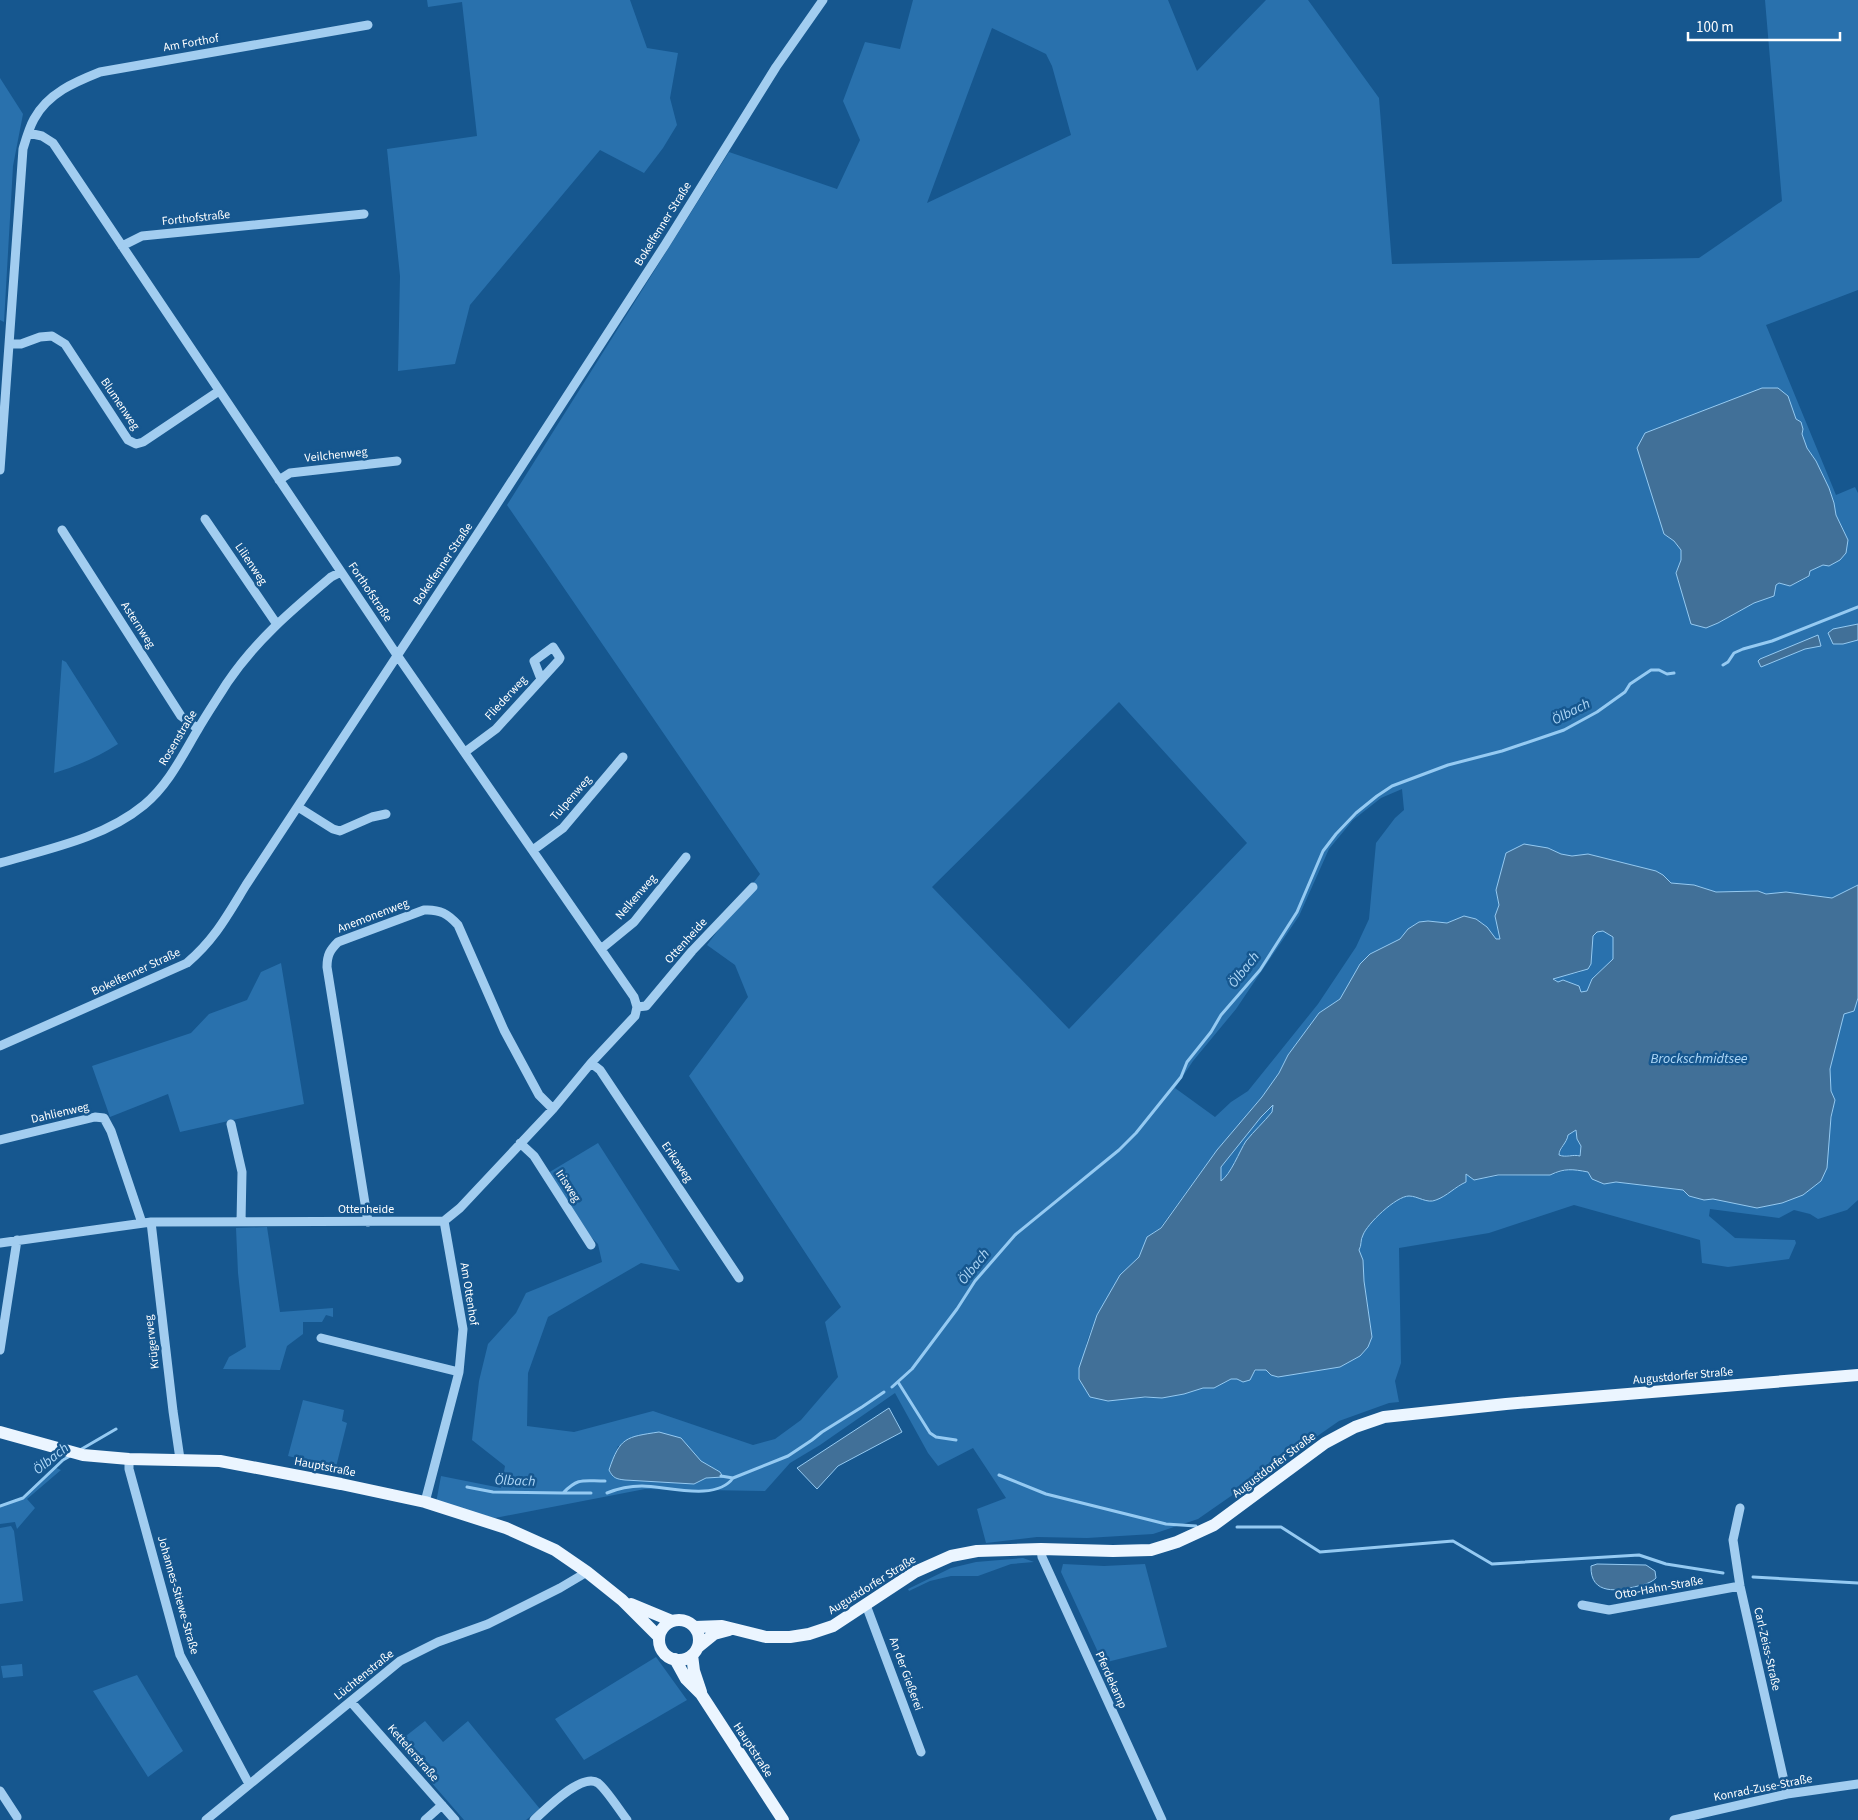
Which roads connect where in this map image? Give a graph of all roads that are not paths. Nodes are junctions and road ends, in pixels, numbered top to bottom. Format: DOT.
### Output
graph roads {
  1 [pos="823,0"];
  2 [pos="368,24"];
  3 [pos="28,133"];
  4 [pos="364,214"];
  5 [pos="122,246"];
  6 [pos="9,344"];
  7 [pos="218,391"];
  8 [pos="397,461"];
  9 [pos="0,470"];
  10 [pos="279,480"];
  11 [pos="205,519"];
  12 [pos="62,530"];
  13 [pos="341,572"];
  14 [pos="276,624"];
  15 [pos="397,655"];
  16 [pos="541,679"];
  17 [pos="198,729"];
  18 [pos="465,752"];
  19 [pos="623,757"];
  20 [pos="298,807"];
  21 [pos="386,814"];
  22 [pos="533,850"];
  23 [pos="686,858"];
  24 [pos="0,863"];
  25 [pos="753,887"];
  26 [pos="601,949"];
  27 [pos="637,1007"];
  28 [pos="0,1046"];
  29 [pos="591,1063"];
  30 [pos="553,1108"];
  31 [pos="231,1124"];
  32 [pos="0,1140"];
  33 [pos="520,1143"];
  34 [pos="444,1221"];
  35 [pos="147,1222"];
  36 [pos="240,1222"];
  37 [pos="368,1222"];
  38 [pos="18,1240"];
  39 [pos="0,1243"];
  40 [pos="591,1245"];
  41 [pos="739,1278"];
  42 [pos="321,1338"];
  43 [pos="0,1350"];
  44 [pos="459,1372"];
  45 [pos="1858,1375"];
  46 [pos="0,1432"];
  47 [pos="129,1460"];
  48 [pos="180,1460"];
  49 [pos="425,1502"];
  50 [pos="1740,1508"];
  51 [pos="1041,1549"];
  52 [pos="587,1572"];
  53 [pos="1740,1586"];
  54 [pos="622,1600"];
  55 [pos="866,1605"];
  56 [pos="1582,1605"];
  57 [pos="672,1621"];
  58 [pos="695,1627"];
  59 [pos="732,1630"];
  60 [pos="659,1637"];
  61 [pos="695,1651"];
  62 [pos="675,1659"];
  63 [pos="701,1694"];
  64 [pos="351,1702"];
  65 [pos="921,1752"];
  66 [pos="249,1784"];
  67 [pos="1858,1784"];
  68 [pos="0,1791"];
  69 [pos="1787,1794"];
  70 [pos="442,1805"];
  71 [pos="17,1817"];
  72 [pos="206,1820"];
  73 [pos="425,1820"];
  74 [pos="455,1820"];
  75 [pos="534,1820"];
  76 [pos="627,1820"];
  77 [pos="783,1820"];
  78 [pos="1162,1820"];
  79 [pos="1674,1820"];
  1 -- 15 [label="street, Bokelfenner Straße"];
  2 -- 3 [label="street, Am Forthof"];
  3 -- 5 [label="street, Forthofstraße"];
  3 -- 6 [label="street, Am Forthof"];
  4 -- 5 [label="street, Forthofstraße"];
  5 -- 7 [label="street, Forthofstraße"];
  6 -- 7 [label="street, Blumenweg"];
  6 -- 9 [label="street, Am Forthof"];
  7 -- 10 [label="street, Forthofstraße"];
  8 -- 10 [label="street, Veilchenweg"];
  10 -- 13 [label="street, Forthofstraße"];
  11 -- 14 [label="street, Lilienweg"];
  12 -- 17 [label="street, Asternweg"];
  13 -- 14 [label="street, Rosenstraße"];
  13 -- 15 [label="street, Forthofstraße"];
  14 -- 17 [label="street, Rosenstraße"];
  15 -- 18 [label="street, Forthofstraße"];
  15 -- 20 [label="street, Bokelfenner Straße"];
  16 -- 18 [label="street, Fliederweg"];
  17 -- 24 [label="street, Rosenstraße"];
  18 -- 22 [label="street, Forthofstraße"];
  19 -- 22 [label="street, Tulpenweg"];
  20 -- 21 [label="street"];
  20 -- 28 [label="street, Bokelfenner Straße"];
  22 -- 26 [label="street, Forthofstraße"];
  23 -- 26 [label="street, Nelkenweg"];
  25 -- 27 [label="street, Ottenheide"];
  26 -- 27 [label="street"];
  27 -- 29 [label="street, Ottenheide"];
  29 -- 30 [label="street, Ottenheide"];
  29 -- 41 [label="street, Erikaweg"];
  30 -- 33 [label="street, Ottenheide"];
  30 -- 37 [label="street, Anemonenweg"];
  31 -- 36 [label="street"];
  32 -- 35 [label="street, Dahlienweg"];
  33 -- 34 [label="street, Ottenheide"];
  33 -- 40 [label="street, Irisweg"];
  34 -- 37 [label="street, Ottenheide"];
  34 -- 44 [label="street, Am Ottenhof"];
  35 -- 36 [label="street, Ottenheide"];
  35 -- 38 [label="street, Ottenheide"];
  35 -- 48 [label="street, Krügerweg"];
  36 -- 37 [label="street, Ottenheide"];
  38 -- 39 [label="street, Ottenheide"];
  38 -- 43 [label="street"];
  42 -- 44 [label="street"];
  44 -- 49 [label="street, Am Ottenhof"];
  45 -- 51 [label="main road, Augustdorfer Straße"];
  46 -- 47 [label="main road, Hauptstraße"];
  47 -- 48 [label="main road, Hauptstraße"];
  47 -- 66 [label="street, Johannes-Stiewe-Straße"];
  48 -- 49 [label="main road, Hauptstraße"];
  49 -- 52 [label="main road, Hauptstraße"];
  50 -- 53 [label="street, Carl-Zeiss-Straße"];
  51 -- 55 [label="main road, Augustdorfer Straße"];
  51 -- 78 [label="street, Pferdekamp"];
  52 -- 54 [label="main road, Hauptstraße"];
  52 -- 64 [label="street, Lüchtenstraße"];
  53 -- 56 [label="street, Otto-Hahn-Straße"];
  53 -- 69 [label="street, Carl-Zeiss-Straße"];
  54 -- 57 [label="main road, Hauptstraße"];
  54 -- 60 [label="main road, Hauptstraße"];
  55 -- 59 [label="main road, Augustdorfer Straße"];
  55 -- 65 [label="street, An der Gießerei"];
  57 -- 58 [label="main road"];
  57 -- 60 [label="main road"];
  58 -- 59 [label="main road, Augustdorfer Straße"];
  58 -- 61 [label="main road"];
  59 -- 61 [label="main road, Augustdorfer Straße"];
  60 -- 62 [label="main road"];
  61 -- 62 [label="main road"];
  61 -- 63 [label="main road, Hauptstraße"];
  62 -- 63 [label="main road, Hauptstraße"];
  63 -- 77 [label="main road, Hauptstraße"];
  64 -- 66 [label="street, Lüchtenstraße"];
  64 -- 70 [label="street, Kettelerstraße"];
  66 -- 72 [label="street, Lüchtenstraße"];
  67 -- 69 [label="street, Konrad-Zuse-Straße"];
  68 -- 71 [label="street"];
  69 -- 79 [label="street, Konrad-Zuse-Straße"];
  70 -- 73 [label="street"];
  70 -- 74 [label="street, Kettelerstraße"];
  75 -- 76 [label="street"];
}
